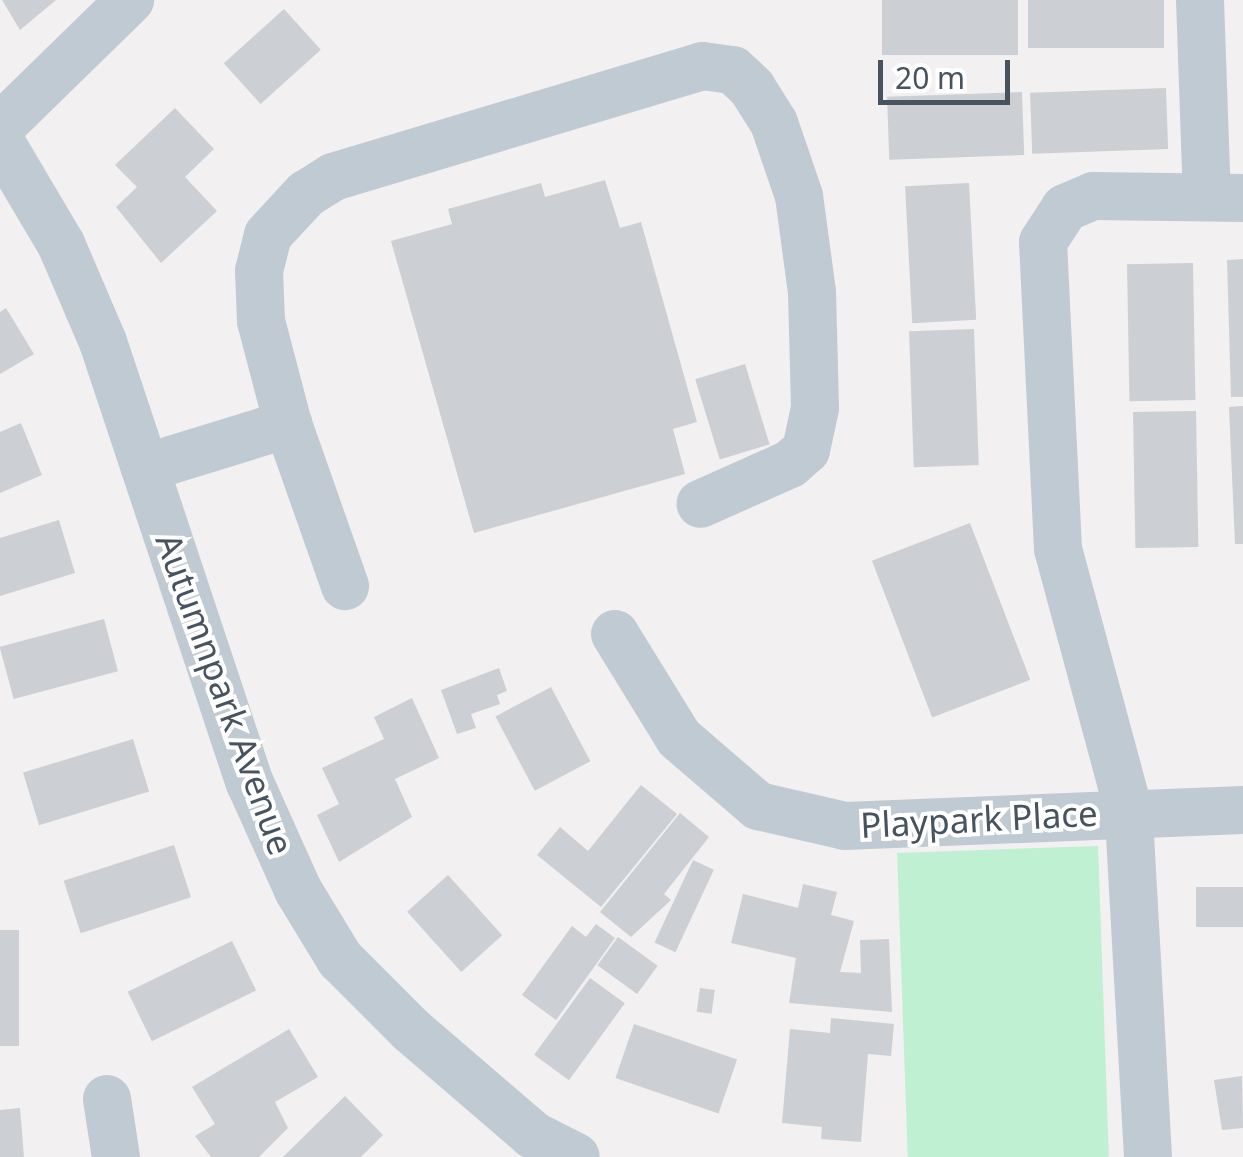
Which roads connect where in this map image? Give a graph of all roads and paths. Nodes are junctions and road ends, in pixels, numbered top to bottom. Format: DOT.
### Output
graph roads {
  1 [pos="130,0"];
  2 [pos="1200,0"];
  3 [pos="0,127"];
  4 [pos="0,141"];
  5 [pos="1225,198"];
  6 [pos="288,424"];
  7 [pos="145,468"];
  8 [pos="700,504"];
  9 [pos="345,586"];
  10 [pos="615,634"];
  11 [pos="1243,810"];
  12 [pos="1129,812"];
  13 [pos="107,1099"];
  14 [pos="116,1157"];
  15 [pos="576,1157"];
  16 [pos="1148,1157"];
  1 -- 3 [label="street"];
  2 -- 5 [label="street"];
  4 -- 7 [label="street, Autumnpark Avenue"];
  5 -- 12 [label="street"];
  6 -- 7 [label="street"];
  6 -- 8 [label="street"];
  6 -- 9 [label="street"];
  7 -- 15 [label="street, Autumnpark Avenue"];
  10 -- 12 [label="street, Playpark Place"];
  11 -- 12 [label="street, Playpark Place"];
  12 -- 16 [label="street, Playpark Place"];
  13 -- 14 [label="street"];
}
